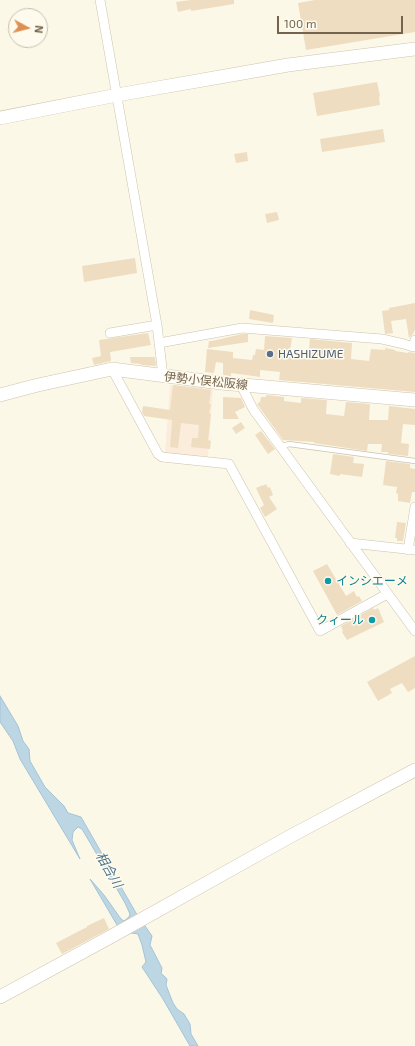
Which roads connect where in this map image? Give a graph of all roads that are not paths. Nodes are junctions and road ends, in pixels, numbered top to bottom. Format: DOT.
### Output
graph roads {
  1 [pos="100,0"];
  2 [pos="415,49"];
  3 [pos="117,95"];
  4 [pos="0,118"];
  5 [pos="157,325"];
  6 [pos="110,333"];
  7 [pos="415,340"];
  8 [pos="159,343"];
  9 [pos="112,369"];
  10 [pos="163,376"];
  11 [pos="241,385"];
  12 [pos="0,395"];
  13 [pos="415,400"];
  14 [pos="280,448"];
  15 [pos="415,461"];
  16 [pos="415,507"];
  17 [pos="350,543"];
  18 [pos="412,550"];
  19 [pos="387,594"];
  20 [pos="415,631"];
  21 [pos="415,770"];
  22 [pos="0,997"];
  1 -- 3 [label="street"];
  2 -- 3 [label="street"];
  3 -- 4 [label="street"];
  3 -- 5 [label="street"];
  5 -- 6 [label="street"];
  5 -- 8 [label="street"];
  7 -- 8 [label="street"];
  8 -- 10 [label="street"];
  9 -- 10 [label="street, 伊勢小俣松阪線"];
  9 -- 12 [label="street, 伊勢小俣松阪線"];
  9 -- 19 [label="street"];
  10 -- 11 [label="street, 伊勢小俣松阪線"];
  11 -- 13 [label="street, 伊勢小俣松阪線"];
  11 -- 14 [label="street"];
  14 -- 15 [label="lane"];
  14 -- 17 [label="street"];
  16 -- 18 [label="street"];
  17 -- 18 [label="street"];
  17 -- 19 [label="street"];
  19 -- 20 [label="street"];
  21 -- 22 [label="street"];
}
